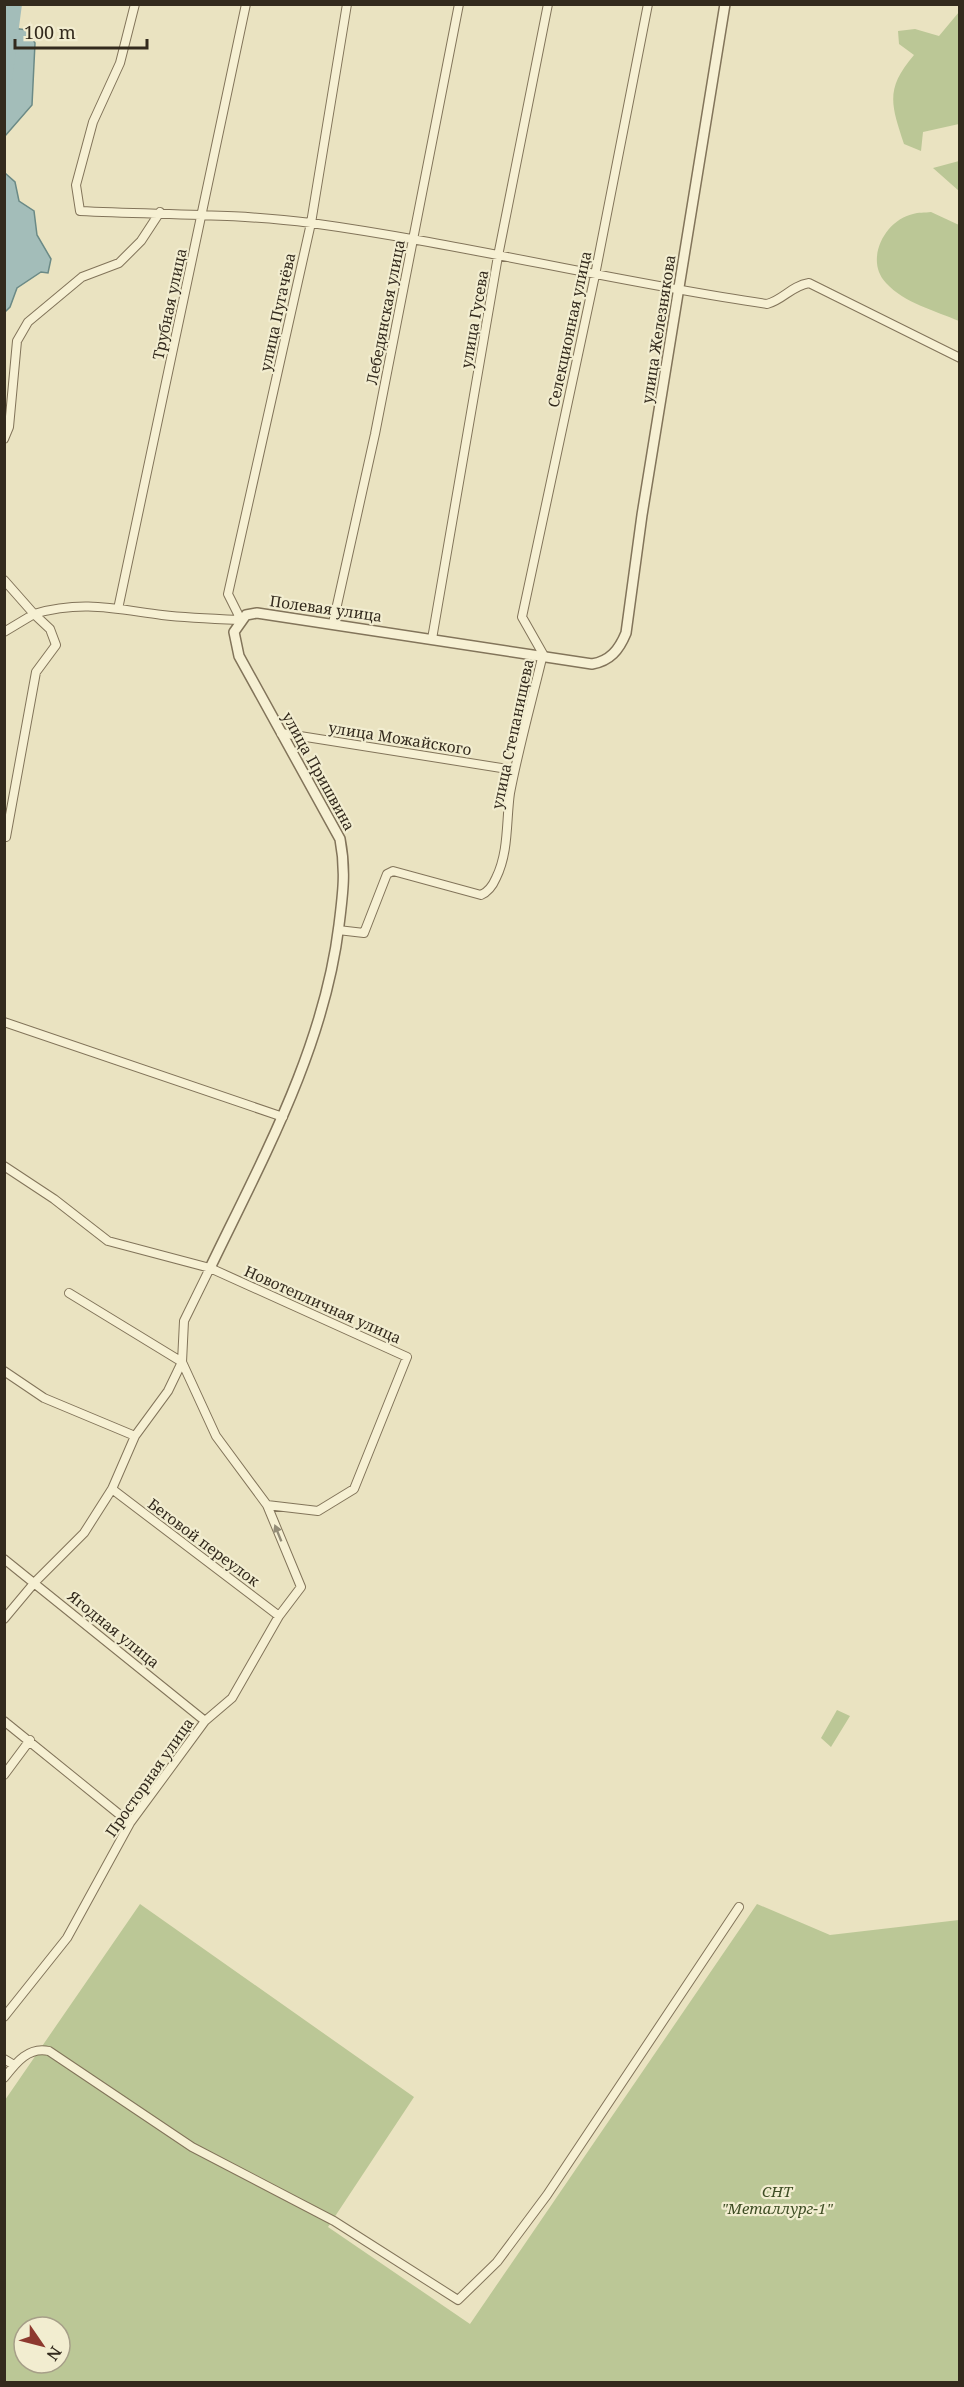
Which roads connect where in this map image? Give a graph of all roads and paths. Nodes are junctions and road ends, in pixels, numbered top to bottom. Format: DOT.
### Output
graph roads {
  1 [pos="135,4"];
  2 [pos="246,4"];
  3 [pos="347,4"];
  4 [pos="459,4"];
  5 [pos="548,4"];
  6 [pos="648,4"];
  7 [pos="725,4"];
  8 [pos="159,212"];
  9 [pos="202,213"];
  10 [pos="310,223"];
  11 [pos="413,240"];
  12 [pos="498,256"];
  13 [pos="595,275"];
  14 [pos="680,291"];
  15 [pos="960,358"];
  16 [pos="4,439"];
  17 [pos="4,580"];
  18 [pos="118,609"];
  19 [pos="34,614"];
  20 [pos="241,620"];
  21 [pos="333,623"];
  22 [pos="4,632"];
  23 [pos="432,639"];
  24 [pos="543,654"];
  25 [pos="612,656"];
  26 [pos="281,733"];
  27 [pos="514,770"];
  28 [pos="6,837"];
  29 [pos="338,930"];
  30 [pos="4,1022"];
  31 [pos="283,1117"];
  32 [pos="4,1166"];
  33 [pos="210,1268"];
  34 [pos="69,1293"];
  35 [pos="182,1362"];
  36 [pos="4,1371"];
  37 [pos="135,1436"];
  38 [pos="112,1489"];
  39 [pos="267,1505"];
  40 [pos="4,1559"];
  41 [pos="35,1582"];
  42 [pos="279,1616"];
  43 [pos="4,1619"];
  44 [pos="4,1720"];
  45 [pos="205,1721"];
  46 [pos="30,1740"];
  47 [pos="4,1775"];
  48 [pos="130,1823"];
  49 [pos="739,1907"];
  50 [pos="4,2017"];
  51 [pos="4,2059"];
  52 [pos="14,2065"];
  53 [pos="4,2078"];
  1 -- 8 [label="street"];
  2 -- 9 [label="street, Трубная улица"];
  3 -- 10 [label="street, улица Пугачёва"];
  4 -- 11 [label="street, Лебедянская улица"];
  5 -- 12 [label="street, улица Гусева"];
  6 -- 13 [label="street, Селекционная улица"];
  7 -- 14 [label="street, улица Железнякова"];
  8 -- 9 [label="street"];
  8 -- 16 [label="street"];
  9 -- 10 [label="street"];
  9 -- 18 [label="street, Трубная улица"];
  10 -- 11 [label="street"];
  10 -- 20 [label="street, улица Пугачёва"];
  11 -- 12 [label="street"];
  11 -- 21 [label="street, Лебедянская улица"];
  12 -- 13 [label="street"];
  12 -- 23 [label="street, улица Гусева"];
  13 -- 14 [label="street"];
  13 -- 24 [label="street, Селекционная улица"];
  14 -- 15 [label="street"];
  14 -- 25 [label="street, улица Железнякова"];
  17 -- 19 [label="street"];
  18 -- 19 [label="street, Полевая улица"];
  18 -- 20 [label="street, Полевая улица"];
  19 -- 22 [label="street, Полевая улица"];
  19 -- 28 [label="street"];
  20 -- 21 [label="street, Полевая улица"];
  20 -- 26 [label="street, улица Пришвина"];
  21 -- 23 [label="street, Полевая улица"];
  23 -- 24 [label="street, Полевая улица"];
  24 -- 25 [label="street, Полевая улица"];
  24 -- 27 [label="street, улица Степанищева"];
  26 -- 27 [label="street, улица Можайского"];
  26 -- 29 [label="street, улица Пришвина"];
  27 -- 29 [label="street, улица Степанищева"];
  29 -- 31 [label="street, улица Пришвина"];
  30 -- 31 [label="street"];
  31 -- 33 [label="street, улица Пришвина"];
  32 -- 33 [label="street"];
  33 -- 35 [label="street, улица Пришвина"];
  33 -- 39 [label="street, Новотепличная улица"];
  34 -- 35 [label="street"];
  35 -- 37 [label="street, улица Пришвина"];
  35 -- 39 [label="street"];
  36 -- 37 [label="street"];
  37 -- 38 [label="street, улица Пришвина"];
  38 -- 41 [label="street, улица Пришвина"];
  38 -- 42 [label="street, Беговой переулок"];
  42 -- 39 [label="street, Просторная улица, one-way"];
  40 -- 41 [label="street, Ягодная улица"];
  41 -- 43 [label="street, улица Пришвина"];
  41 -- 45 [label="street, Ягодная улица"];
  42 -- 45 [label="street, Просторная улица"];
  44 -- 46 [label="street"];
  45 -- 48 [label="street, Просторная улица"];
  46 -- 47 [label="street"];
  46 -- 48 [label="street"];
  48 -- 50 [label="street, Просторная улица"];
  49 -- 52 [label="street"];
  51 -- 52 [label="street"];
  52 -- 53 [label="street"];
}
